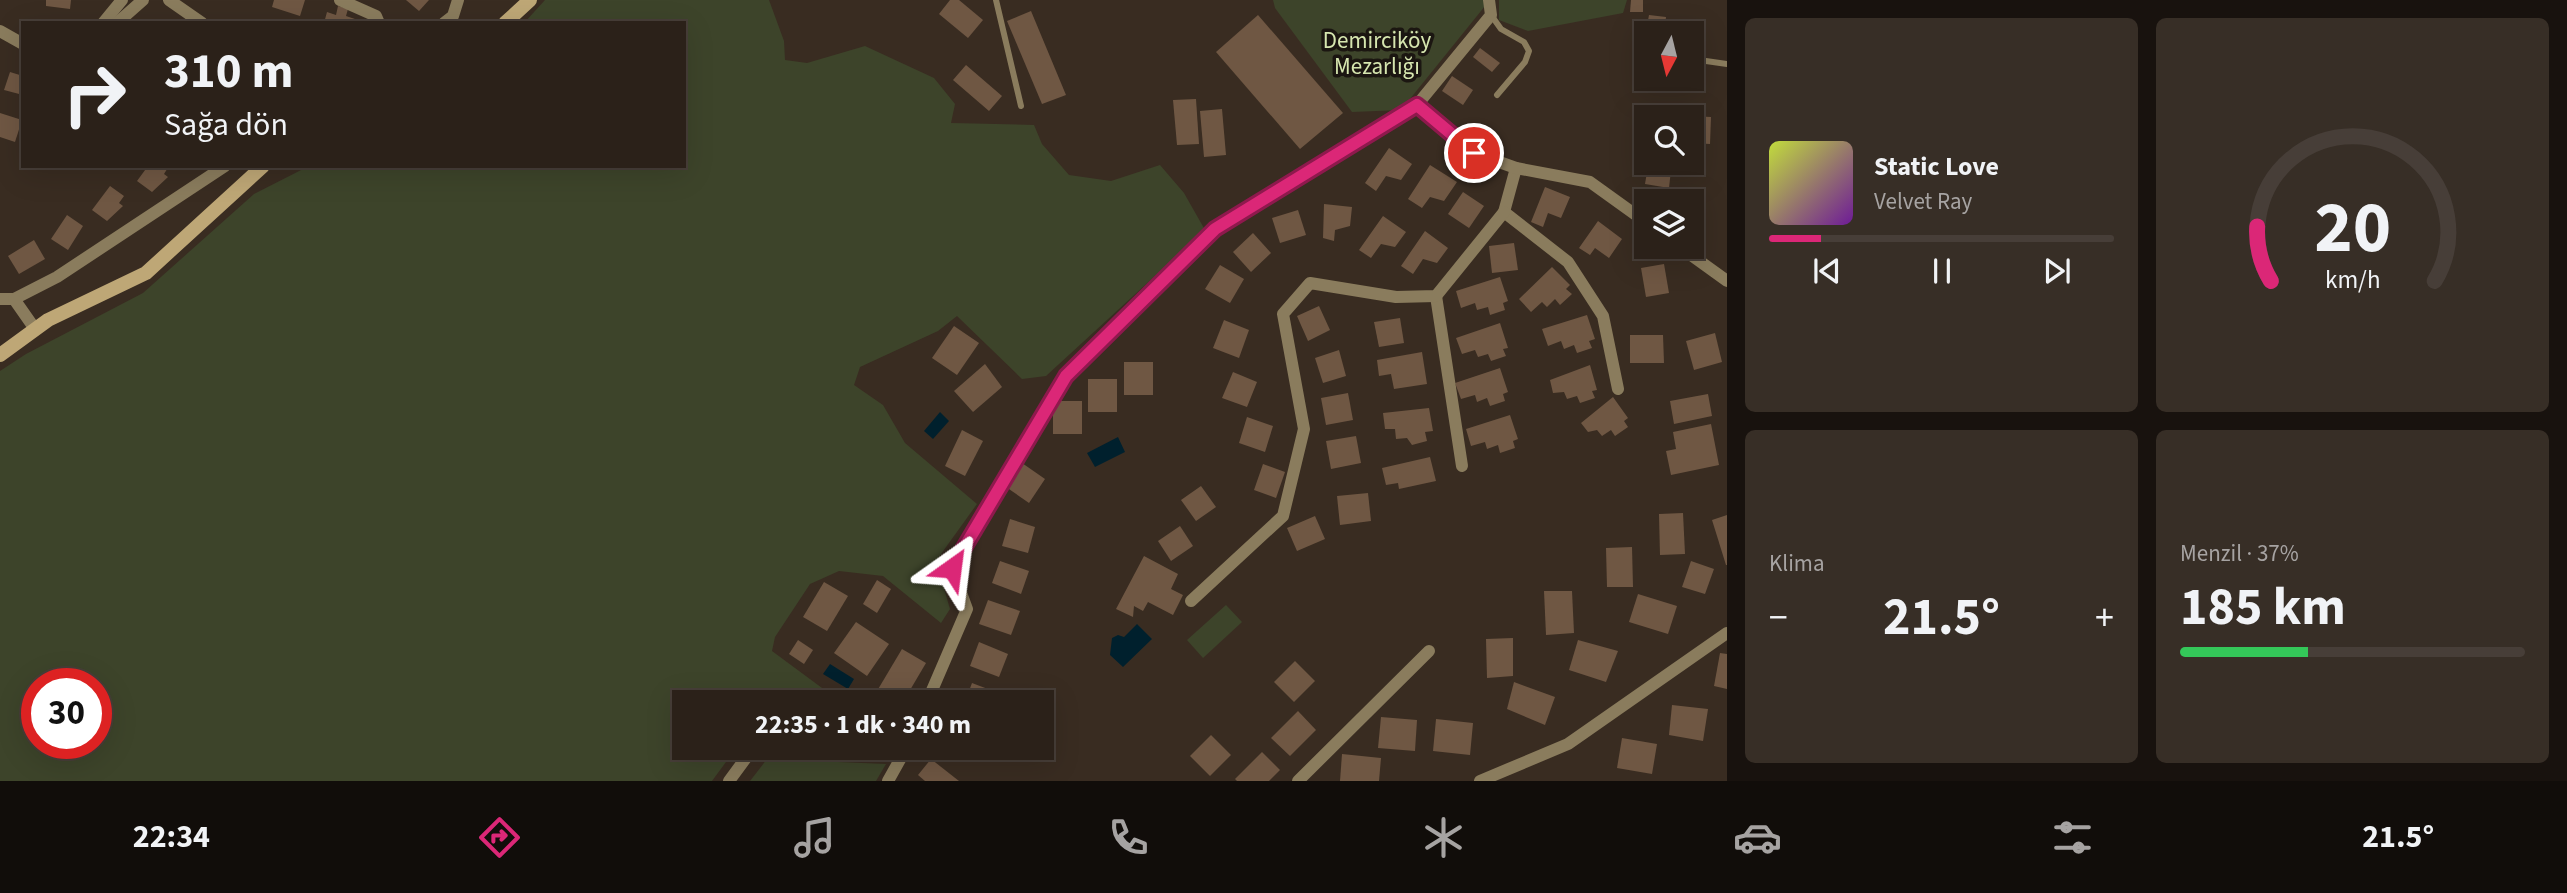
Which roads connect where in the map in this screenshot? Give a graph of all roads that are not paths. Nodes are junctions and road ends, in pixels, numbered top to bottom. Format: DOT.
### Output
graph roads {
  1 [pos="122,0"];
  2 [pos="143,0"];
  3 [pos="169,0"];
  4 [pos="340,0"];
  5 [pos="458,0"];
  6 [pos="530,0"];
  7 [pos="996,0"];
  8 [pos="1489,0"];
  9 [pos="1491,15"];
  10 [pos="105,21"];
  11 [pos="119,21"];
  12 [pos="199,21"];
  13 [pos="378,21"];
  14 [pos="447,21"];
  15 [pos="507,21"];
  16 [pos="0,31"];
  17 [pos="21,43"];
  18 [pos="1704,61"];
  19 [pos="1727,64"];
  20 [pos="1497,94"];
  21 [pos="1417,105"];
  22 [pos="1021,106"];
  23 [pos="222,168"];
  24 [pos="260,168"];
  25 [pos="1516,168"];
  26 [pos="1504,212"];
  27 [pos="1634,214"];
  28 [pos="1697,259"];
  29 [pos="1727,281"];
  30 [pos="1436,296"];
  31 [pos="0,299"];
  32 [pos="14,299"];
  33 [pos="35,330"];
  34 [pos="0,355"];
  35 [pos="1618,389"];
  36 [pos="1462,466"];
  37 [pos="1191,601"];
  38 [pos="1727,633"];
  39 [pos="1429,651"];
  40 [pos="932,690"];
  41 [pos="744,760"];
  42 [pos="900,760"];
  43 [pos="729,781"];
  44 [pos="888,781"];
  45 [pos="1298,781"];
  46 [pos="1480,781"];
  1 -- 10 [label="street"];
  2 -- 11 [label="street"];
  3 -- 12 [label="street"];
  4 -- 13 [label="street"];
  5 -- 14 [label="street"];
  6 -- 15 [label="street"];
  7 -- 22 [label="lane"];
  8 -- 9 [label="street"];
  9 -- 20 [label="lane"];
  9 -- 21 [label="street"];
  16 -- 17 [label="street"];
  18 -- 19 [label="lane"];
  21 -- 25 [label="street"];
  21 -- 40 [label="street"];
  23 -- 32 [label="street"];
  24 -- 33 [label="street"];
  25 -- 26 [label="street"];
  25 -- 27 [label="street"];
  26 -- 30 [label="street"];
  26 -- 35 [label="street"];
  28 -- 29 [label="street"];
  30 -- 36 [label="street"];
  30 -- 37 [label="street"];
  31 -- 32 [label="street"];
  32 -- 33 [label="street"];
  33 -- 34 [label="street"];
  38 -- 46 [label="street"];
  39 -- 45 [label="street"];
  41 -- 43 [label="street"];
  42 -- 44 [label="street"];
}
